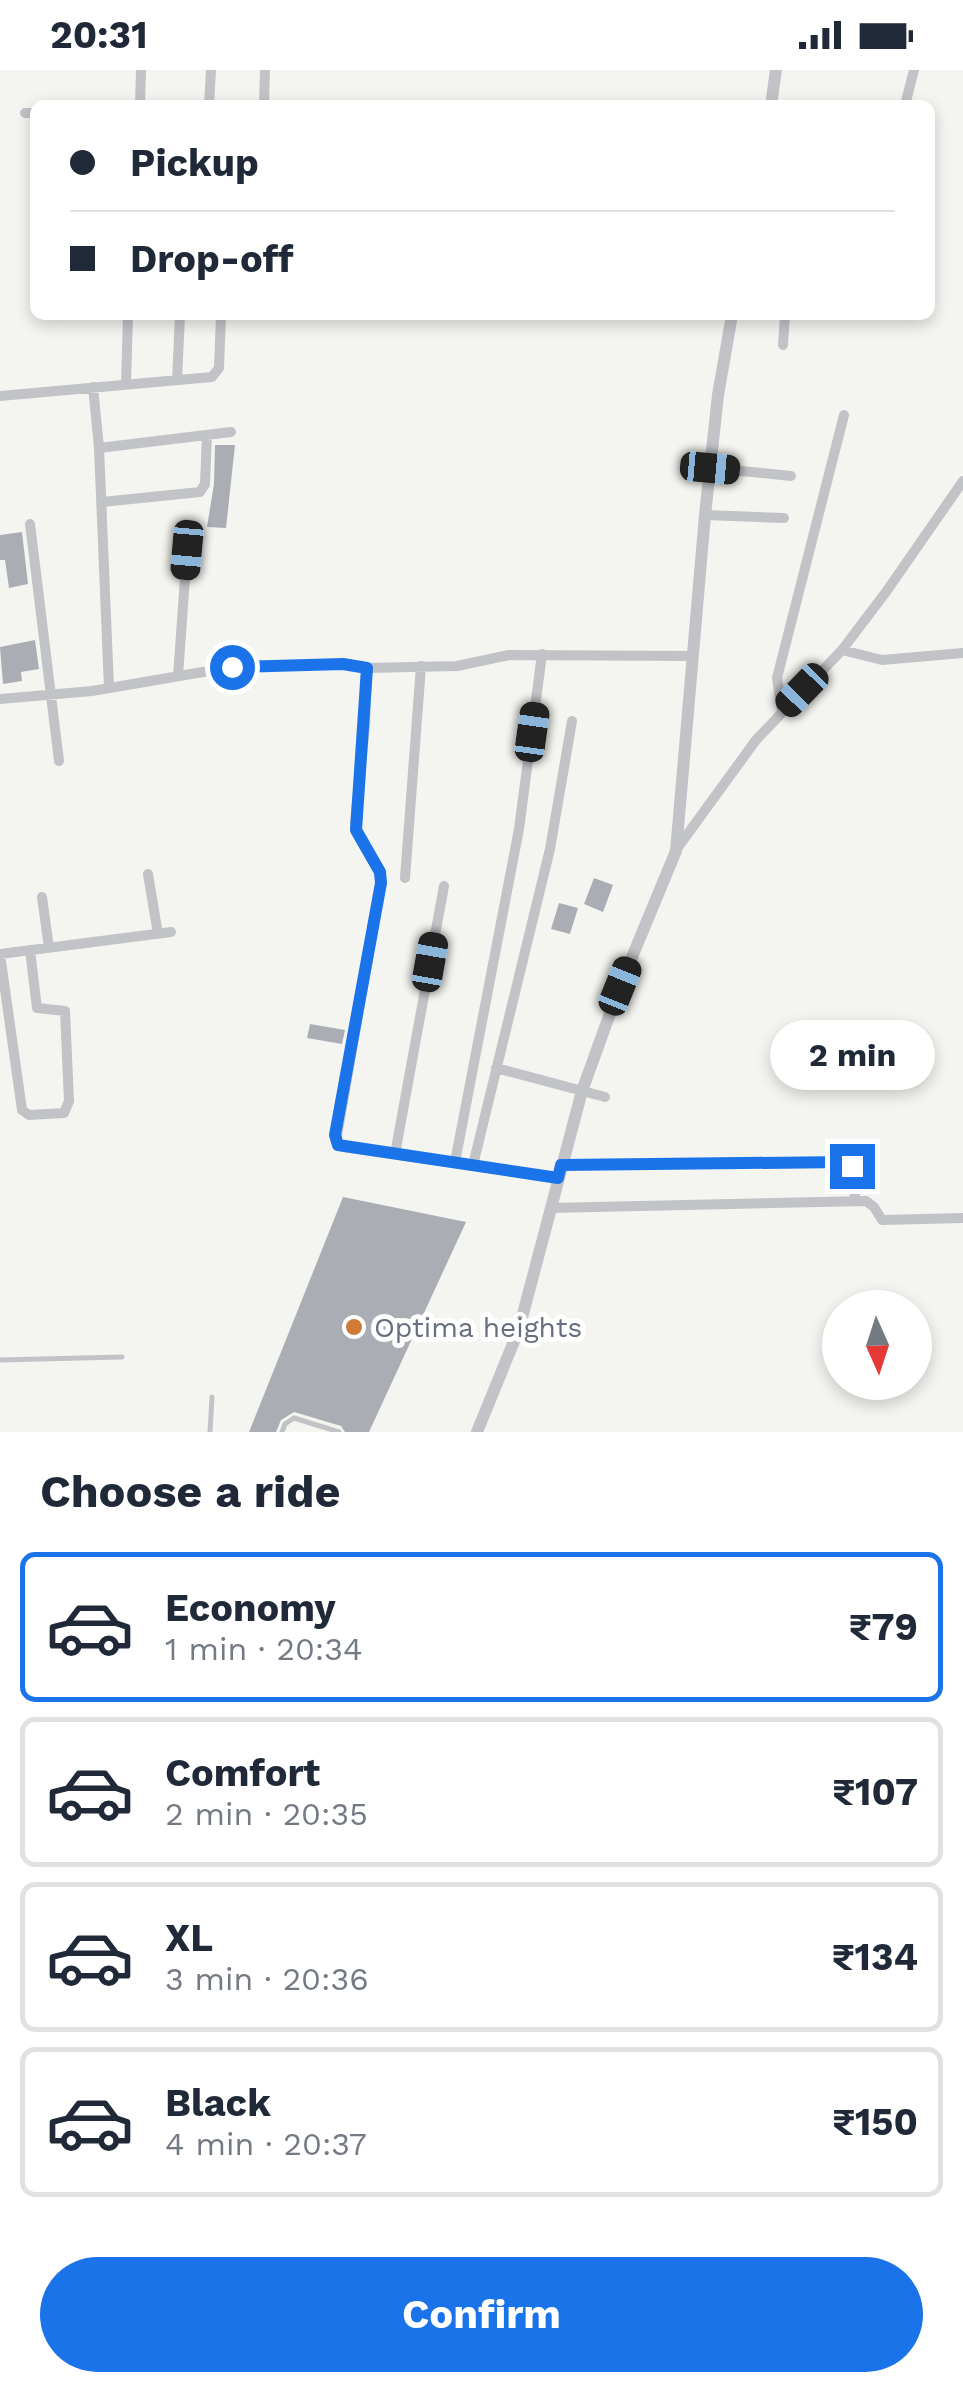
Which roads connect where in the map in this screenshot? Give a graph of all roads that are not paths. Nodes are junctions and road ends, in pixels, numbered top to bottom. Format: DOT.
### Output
graph roads {
  1 [pos="142,70"];
  2 [pos="211,70"];
  3 [pos="265,70"];
  4 [pos="776,70"];
  5 [pos="914,70"];
  6 [pos="140,100"];
  7 [pos="210,100"];
  8 [pos="264,100"];
  9 [pos="772,100"];
  10 [pos="906,100"];
  11 [pos="128,320"];
  12 [pos="180,320"];
  13 [pos="221,320"];
  14 [pos="731,320"];
  15 [pos="786,320"];
  16 [pos="783,345"];
  17 [pos="178,380"];
  18 [pos="126,384"];
  19 [pos="93,387"];
  20 [pos="0,396"];
  21 [pos="844,415"];
  22 [pos="232,432"];
  23 [pos="207,436"];
  24 [pos="99,448"];
  25 [pos="710,468"];
  26 [pos="791,476"];
  27 [pos="963,481"];
  28 [pos="102,502"];
  29 [pos="705,515"];
  30 [pos="784,518"];
  31 [pos="30,524"];
  32 [pos="187,550"];
  33 [pos="842,650"];
  34 [pos="963,653"];
  35 [pos="542,654"];
  36 [pos="694,656"];
  37 [pos="420,666"];
  38 [pos="367,668"];
  39 [pos="178,676"];
  40 [pos="110,688"];
  41 [pos="52,694"];
  42 [pos="0,700"];
  43 [pos="782,711"];
  44 [pos="572,721"];
  45 [pos="59,761"];
  46 [pos="676,851"];
  47 [pos="148,874"];
  48 [pos="404,878"];
  49 [pos="444,886"];
  50 [pos="42,897"];
  51 [pos="171,932"];
  52 [pos="158,934"];
  53 [pos="49,948"];
  54 [pos="30,950"];
  55 [pos="0,954"];
  56 [pos="496,1068"];
  57 [pos="582,1091"];
  58 [pos="604,1097"];
  59 [pos="395,1154"];
  60 [pos="455,1162"];
  61 [pos="473,1165"];
  62 [pos="560,1172"];
  63 [pos="855,1201"];
  64 [pos="550,1208"];
  65 [pos="963,1218"];
  66 [pos="122,1357"];
  67 [pos="0,1360"];
  68 [pos="212,1397"];
  69 [pos="210,1432"];
  70 [pos="282,1432"];
  71 [pos="339,1432"];
  72 [pos="477,1432"];
  1 -- 6 [label="street"];
  2 -- 7 [label="street"];
  3 -- 8 [label="street"];
  4 -- 9 [label="street"];
  5 -- 10 [label="street"];
  11 -- 18 [label="street"];
  12 -- 17 [label="street"];
  13 -- 17 [label="street"];
  14 -- 25 [label="street"];
  15 -- 16 [label="street"];
  17 -- 18 [label="street"];
  18 -- 19 [label="street"];
  19 -- 20 [label="street"];
  19 -- 24 [label="street"];
  21 -- 43 [label="street"];
  22 -- 23 [label="street"];
  23 -- 24 [label="street"];
  23 -- 28 [label="street"];
  24 -- 28 [label="street"];
  25 -- 26 [label="street"];
  25 -- 29 [label="street"];
  27 -- 33 [label="street"];
  28 -- 40 [label="street"];
  29 -- 30 [label="street"];
  29 -- 36 [label="street"];
  31 -- 41 [label="street"];
  32 -- 39 [label="street"];
  33 -- 34 [label="street"];
  33 -- 43 [label="street"];
  35 -- 36 [label="street"];
  35 -- 37 [label="street"];
  35 -- 60 [label="street"];
  36 -- 46 [label="street"];
  37 -- 38 [label="street"];
  37 -- 48 [label="street"];
  38 -- 39 [label="street"];
  38 -- 59 [label="street"];
  39 -- 40 [label="street"];
  40 -- 41 [label="street"];
  41 -- 42 [label="street"];
  41 -- 45 [label="street"];
  43 -- 46 [label="street"];
  44 -- 56 [label="street"];
  46 -- 57 [label="street"];
  47 -- 52 [label="street"];
  49 -- 59 [label="street"];
  50 -- 53 [label="street"];
  51 -- 52 [label="street"];
  52 -- 53 [label="street"];
  53 -- 54 [label="street"];
  54 -- 55 [label="street"];
  54 -- 55 [label="street"];
  56 -- 57 [label="street"];
  56 -- 61 [label="street"];
  57 -- 58 [label="street"];
  57 -- 62 [label="street"];
  59 -- 60 [label="street"];
  60 -- 61 [label="street"];
  61 -- 62 [label="street"];
  62 -- 63 [label="street"];
  62 -- 64 [label="street"];
  63 -- 64 [label="street"];
  63 -- 65 [label="street"];
  64 -- 72 [label="street"];
  66 -- 67 [label="lane"];
  68 -- 69 [label="lane"];
  70 -- 71 [label="lane"];
}
